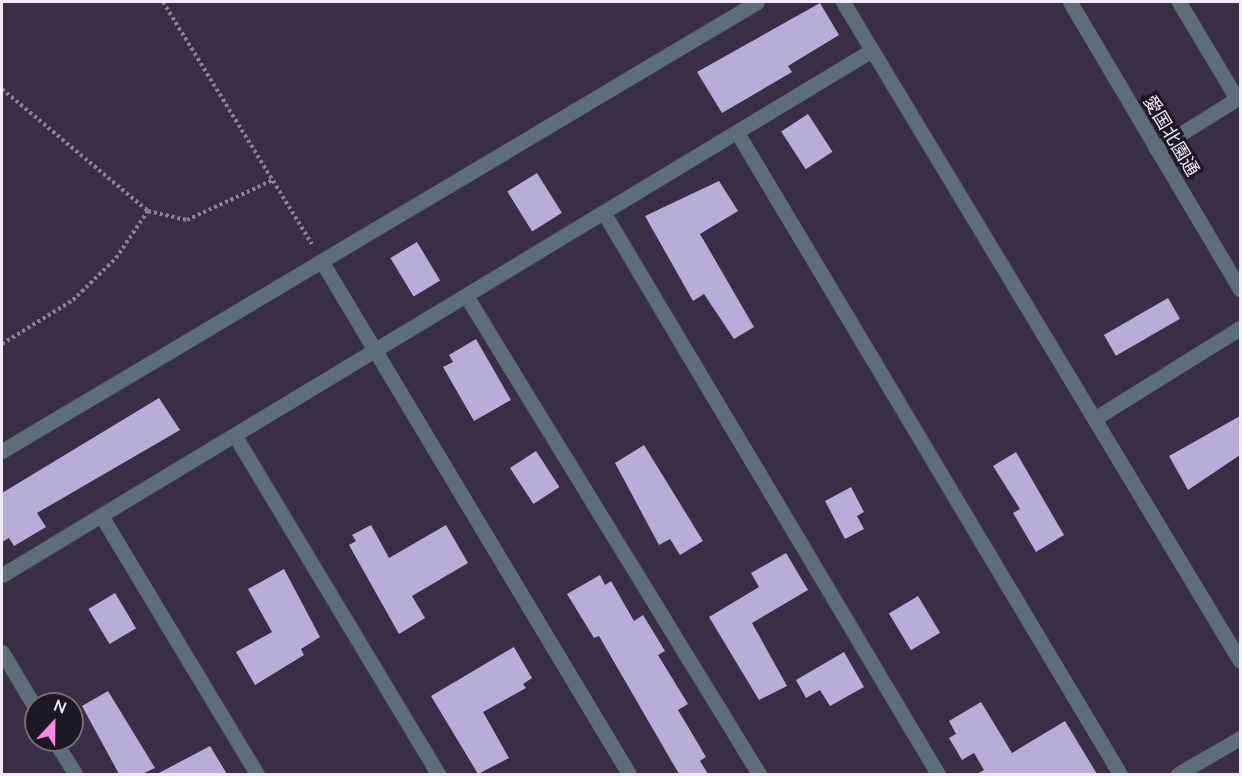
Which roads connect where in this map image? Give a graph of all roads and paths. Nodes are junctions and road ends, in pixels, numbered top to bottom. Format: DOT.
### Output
graph roads {
  1 [pos="164,2"];
  2 [pos="757,2"];
  3 [pos="843,2"];
  4 [pos="1070,2"];
  5 [pos="1179,2"];
  6 [pos="872,51"];
  7 [pos="2,89"];
  8 [pos="1239,98"];
  9 [pos="738,134"];
  10 [pos="1156,149"];
  11 [pos="273,180"];
  12 [pos="148,211"];
  13 [pos="605,215"];
  14 [pos="322,262"];
  15 [pos="1240,289"];
  16 [pos="468,299"];
  17 [pos="1240,328"];
  18 [pos="2,344"];
  19 [pos="373,353"];
  20 [pos="1097,417"];
  21 [pos="235,436"];
  22 [pos="2,451"];
  23 [pos="102,517"];
  24 [pos="2,575"];
  25 [pos="2,652"];
  26 [pos="1240,661"];
  27 [pos="26,692"];
  28 [pos="1240,738"];
  29 [pos="61,752"];
  30 [pos="75,774"];
  31 [pos="257,774"];
  32 [pos="438,774"];
  33 [pos="629,774"];
  34 [pos="759,774"];
  35 [pos="938,774"];
  36 [pos="1120,774"];
  37 [pos="1178,774"];
  1 -- 11 [label="path"];
  2 -- 14 [label="street"];
  3 -- 6 [label="street"];
  4 -- 10 [label="street, 愛国北園通"];
  5 -- 8 [label="street"];
  6 -- 9 [label="street"];
  6 -- 20 [label="street"];
  7 -- 12 [label="path"];
  8 -- 10 [label="street"];
  9 -- 13 [label="street"];
  9 -- 36 [label="street"];
  10 -- 15 [label="street, 愛国北園通"];
  11 -- 12 [label="path"];
  11 -- 14 [label="path"];
  12 -- 18 [label="path"];
  13 -- 16 [label="street"];
  13 -- 35 [label="street"];
  14 -- 19 [label="street"];
  14 -- 22 [label="street"];
  16 -- 19 [label="street"];
  16 -- 34 [label="street"];
  17 -- 20 [label="street"];
  19 -- 21 [label="street"];
  19 -- 33 [label="street"];
  20 -- 26 [label="street"];
  21 -- 23 [label="street"];
  21 -- 32 [label="street"];
  23 -- 24 [label="street"];
  23 -- 31 [label="street"];
  25 -- 27 [label="street"];
  28 -- 37 [label="street"];
  29 -- 30 [label="street"];
}
